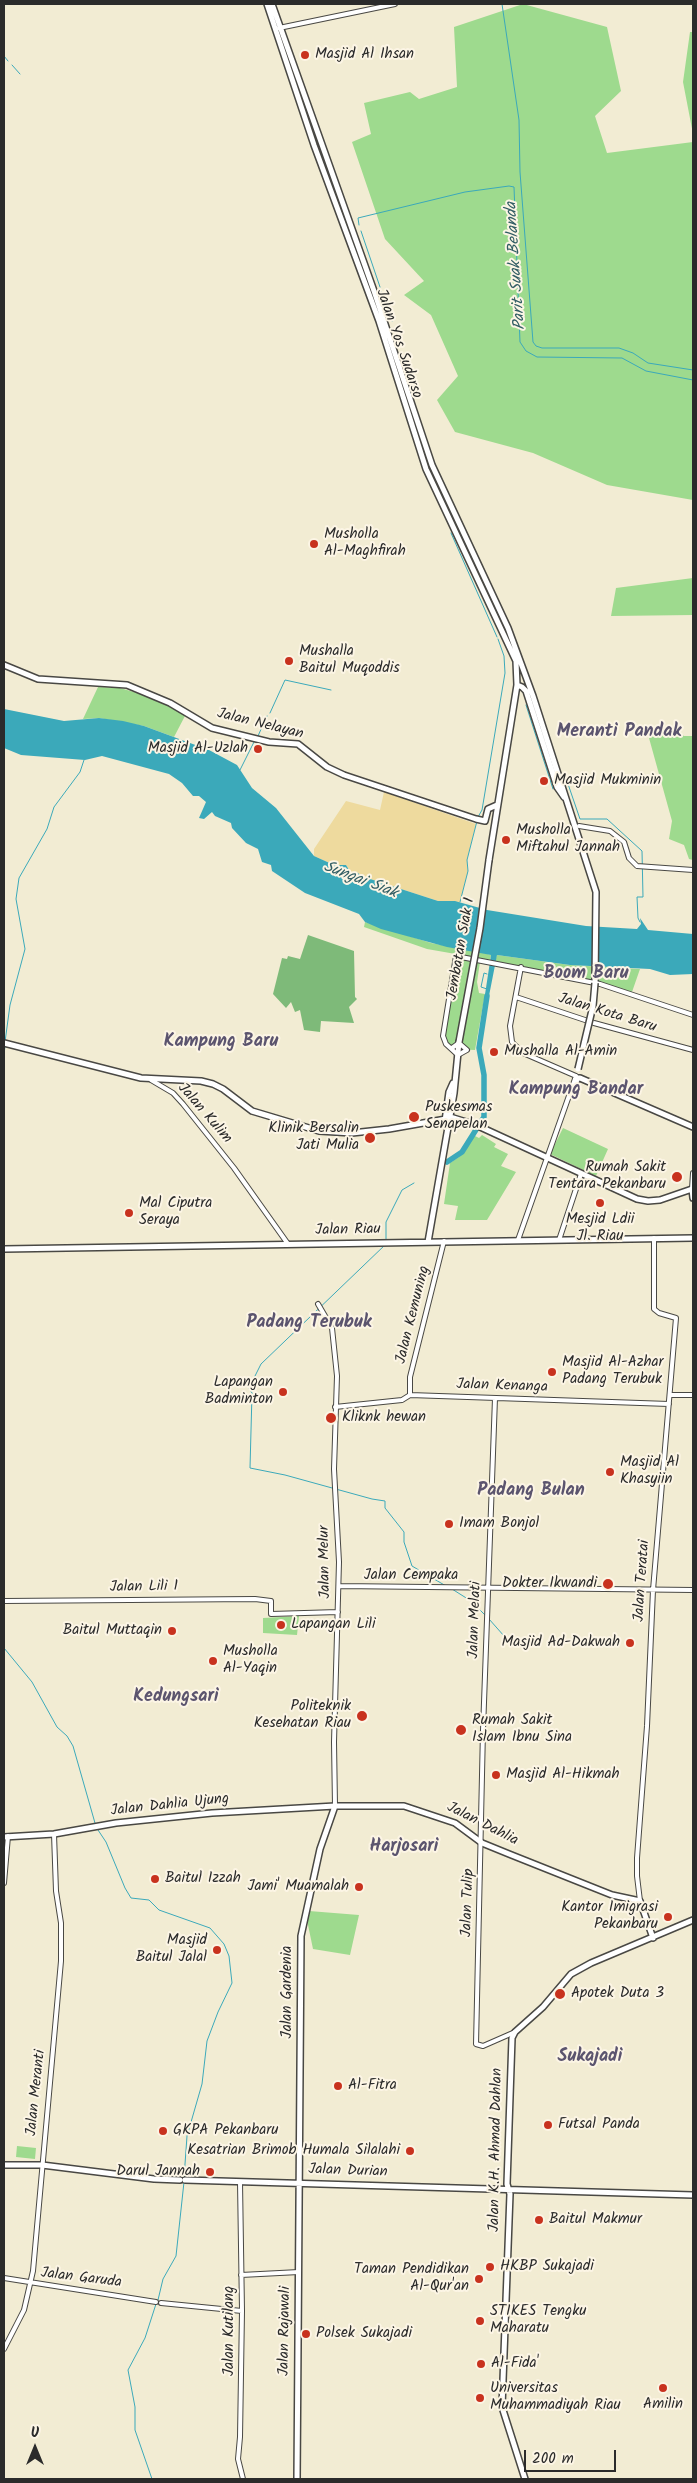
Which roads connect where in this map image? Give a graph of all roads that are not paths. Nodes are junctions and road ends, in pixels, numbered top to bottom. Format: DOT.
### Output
graph roads {
  1 [pos="267,4"];
  2 [pos="272,4"];
  3 [pos="395,4"];
  4 [pos="278,29"];
  5 [pos="368,271"];
  6 [pos="360,274"];
  7 [pos="474,562"];
  8 [pos="4,665"];
  9 [pos="517,685"];
  10 [pos="536,714"];
  11 [pos="497,805"];
  12 [pos="576,824"];
  13 [pos="693,870"];
  14 [pos="521,967"];
  15 [pos="516,997"];
  16 [pos="693,1014"];
  17 [pos="459,1042"];
  18 [pos="6,1043"];
  19 [pos="452,1048"];
  20 [pos="693,1050"];
  21 [pos="458,1055"];
  22 [pos="578,1074"];
  23 [pos="149,1079"];
  24 [pos="572,1089"];
  25 [pos="448,1118"];
  26 [pos="693,1127"];
  27 [pos="547,1158"];
  28 [pos="581,1174"];
  29 [pos="693,1174"];
  30 [pos="692,1189"];
  31 [pos="693,1198"];
  32 [pos="654,1238"];
  33 [pos="693,1238"];
  34 [pos="518,1240"];
  35 [pos="559,1240"];
  36 [pos="444,1241"];
  37 [pos="428,1242"];
  38 [pos="288,1244"];
  39 [pos="4,1248"];
  40 [pos="319,1305"];
  41 [pos="410,1395"];
  42 [pos="670,1395"];
  43 [pos="693,1396"];
  44 [pos="495,1398"];
  45 [pos="669,1404"];
  46 [pos="335,1407"];
  47 [pos="338,1586"];
  48 [pos="488,1588"];
  49 [pos="653,1590"];
  50 [pos="693,1590"];
  51 [pos="4,1601"];
  52 [pos="338,1612"];
  53 [pos="335,1806"];
  54 [pos="54,1834"];
  55 [pos="6,1836"];
  56 [pos="482,1843"];
  57 [pos="4,1883"];
  58 [pos="640,1901"];
  59 [pos="693,1920"];
  60 [pos="653,1938"];
  61 [pos="515,2032"];
  62 [pos="4,2165"];
  63 [pos="42,2165"];
  64 [pos="240,2182"];
  65 [pos="300,2183"];
  66 [pos="508,2189"];
  67 [pos="693,2195"];
  68 [pos="299,2272"];
  69 [pos="241,2275"];
  70 [pos="4,2278"];
  71 [pos="30,2284"];
  72 [pos="156,2302"];
  73 [pos="161,2302"];
  74 [pos="242,2311"];
  75 [pos="4,2349"];
  76 [pos="243,2479"];
  77 [pos="296,2479"];
  78 [pos="525,2479"];
  1 -- 4 [label="main road, Jalan Yos Sudarso"];
  2 -- 4 [label="main road, Jalan Yos Sudarso"];
  3 -- 4 [label="street"];
  4 -- 5 [label="main road, Jalan Yos Sudarso"];
  4 -- 6 [label="main road, Jalan Yos Sudarso"];
  5 -- 6 [label="main road"];
  5 -- 7 [label="main road, Jalan Yos Sudarso"];
  6 -- 7 [label="main road, Jalan Yos Sudarso"];
  7 -- 9 [label="main road, Jalan Yos Sudarso"];
  7 -- 10 [label="main road, Jalan Yos Sudarso"];
  8 -- 11 [label="main road, Jalan Nelayan"];
  9 -- 10 [label="main road"];
  9 -- 11 [label="main road, Jalan Yos Sudarso"];
  10 -- 12 [label="main road"];
  11 -- 17 [label="main road, Jembatan Siak I, bridge"];
  12 -- 13 [label="street"];
  12 -- 22 [label="main road, bridge"];
  14 -- 15 [label="street"];
  14 -- 16 [label="street"];
  14 -- 19 [label="street"];
  15 -- 20 [label="street, Jalan Kota Baru"];
  15 -- 22 [label="street"];
  17 -- 19 [label="street"];
  17 -- 21 [label="main road, Jembatan Siak I"];
  17 -- 21 [label="street"];
  18 -- 23 [label="main road, Jalan Kulim"];
  19 -- 21 [label="street"];
  21 -- 25 [label="main road, Jembatan Siak I"];
  22 -- 24 [label="main road"];
  22 -- 26 [label="main road"];
  23 -- 25 [label="main road"];
  23 -- 38 [label="street, Jalan Kulim"];
  24 -- 27 [label="street"];
  25 -- 27 [label="main road"];
  25 -- 37 [label="main road, Jembatan Siak I"];
  27 -- 28 [label="main road"];
  27 -- 34 [label="street"];
  28 -- 30 [label="main road"];
  28 -- 35 [label="street"];
  29 -- 30 [label="street"];
  30 -- 31 [label="main road"];
  32 -- 33 [label="main road, Jalan Riau"];
  32 -- 35 [label="main road, Jalan Riau"];
  32 -- 42 [label="street, Jalan Teratai"];
  34 -- 35 [label="main road, Jalan Riau"];
  34 -- 36 [label="main road, Jalan Riau"];
  36 -- 37 [label="main road, Jalan Riau"];
  36 -- 41 [label="street, Jalan Kemuning"];
  37 -- 38 [label="main road, Jalan Riau"];
  38 -- 39 [label="main road, Jalan Riau"];
  40 -- 46 [label="street, Jalan Melur"];
  41 -- 44 [label="street, Jalan Kenanga"];
  41 -- 46 [label="street, Jalan Kenanga"];
  42 -- 43 [label="street"];
  42 -- 45 [label="street, Jalan Teratai"];
  44 -- 45 [label="street, Jalan Kenanga"];
  44 -- 48 [label="street, Jalan Melati"];
  45 -- 49 [label="street, Jalan Teratai"];
  46 -- 47 [label="street, Jalan Melur"];
  47 -- 48 [label="street, Jalan Cempaka"];
  47 -- 52 [label="street, Jalan Melur"];
  48 -- 49 [label="street, Jalan Cempaka"];
  48 -- 56 [label="street, Jalan Melati"];
  49 -- 50 [label="street, Jalan Cempaka"];
  49 -- 58 [label="street, Jalan Teratai"];
  51 -- 52 [label="street, Jalan Lili 1"];
  52 -- 53 [label="street, Jalan Melur"];
  53 -- 54 [label="main road, Jalan Dahlia Ujung"];
  53 -- 56 [label="main road, Jalan Dahlia"];
  53 -- 65 [label="main road, Jalan Gardenia"];
  54 -- 55 [label="main road, Jalan Dahlia Ujung"];
  54 -- 63 [label="street, Jalan Meranti"];
  55 -- 57 [label="street"];
  56 -- 58 [label="main road, Jalan Dahlia"];
  56 -- 61 [label="street, Jalan Tulip"];
  58 -- 60 [label="main road, Jalan Teratai"];
  59 -- 60 [label="main road"];
  60 -- 61 [label="main road"];
  61 -- 66 [label="main road, Jalan K.H. Ahmad Dahlan"];
  62 -- 63 [label="main road, Jalan Durian"];
  63 -- 64 [label="main road, Jalan Durian"];
  63 -- 71 [label="street, Jalan Meranti"];
  64 -- 65 [label="main road, Jalan Durian"];
  64 -- 69 [label="street, Jalan Kutilang"];
  65 -- 66 [label="main road, Jalan Durian"];
  65 -- 68 [label="main road, Jalan Rajawali"];
  66 -- 67 [label="main road, Jalan Durian"];
  66 -- 78 [label="main road, Jalan K.H. Ahmad Dahlan"];
  68 -- 69 [label="street"];
  68 -- 77 [label="main road, Jalan Rajawali"];
  69 -- 74 [label="street, Jalan Kutilang"];
  70 -- 71 [label="street, Jalan Garuda"];
  71 -- 72 [label="street, Jalan Garuda"];
  71 -- 75 [label="street, Jalan Meranti"];
  73 -- 74 [label="street"];
  74 -- 76 [label="street, Jalan Kutilang"];
}
